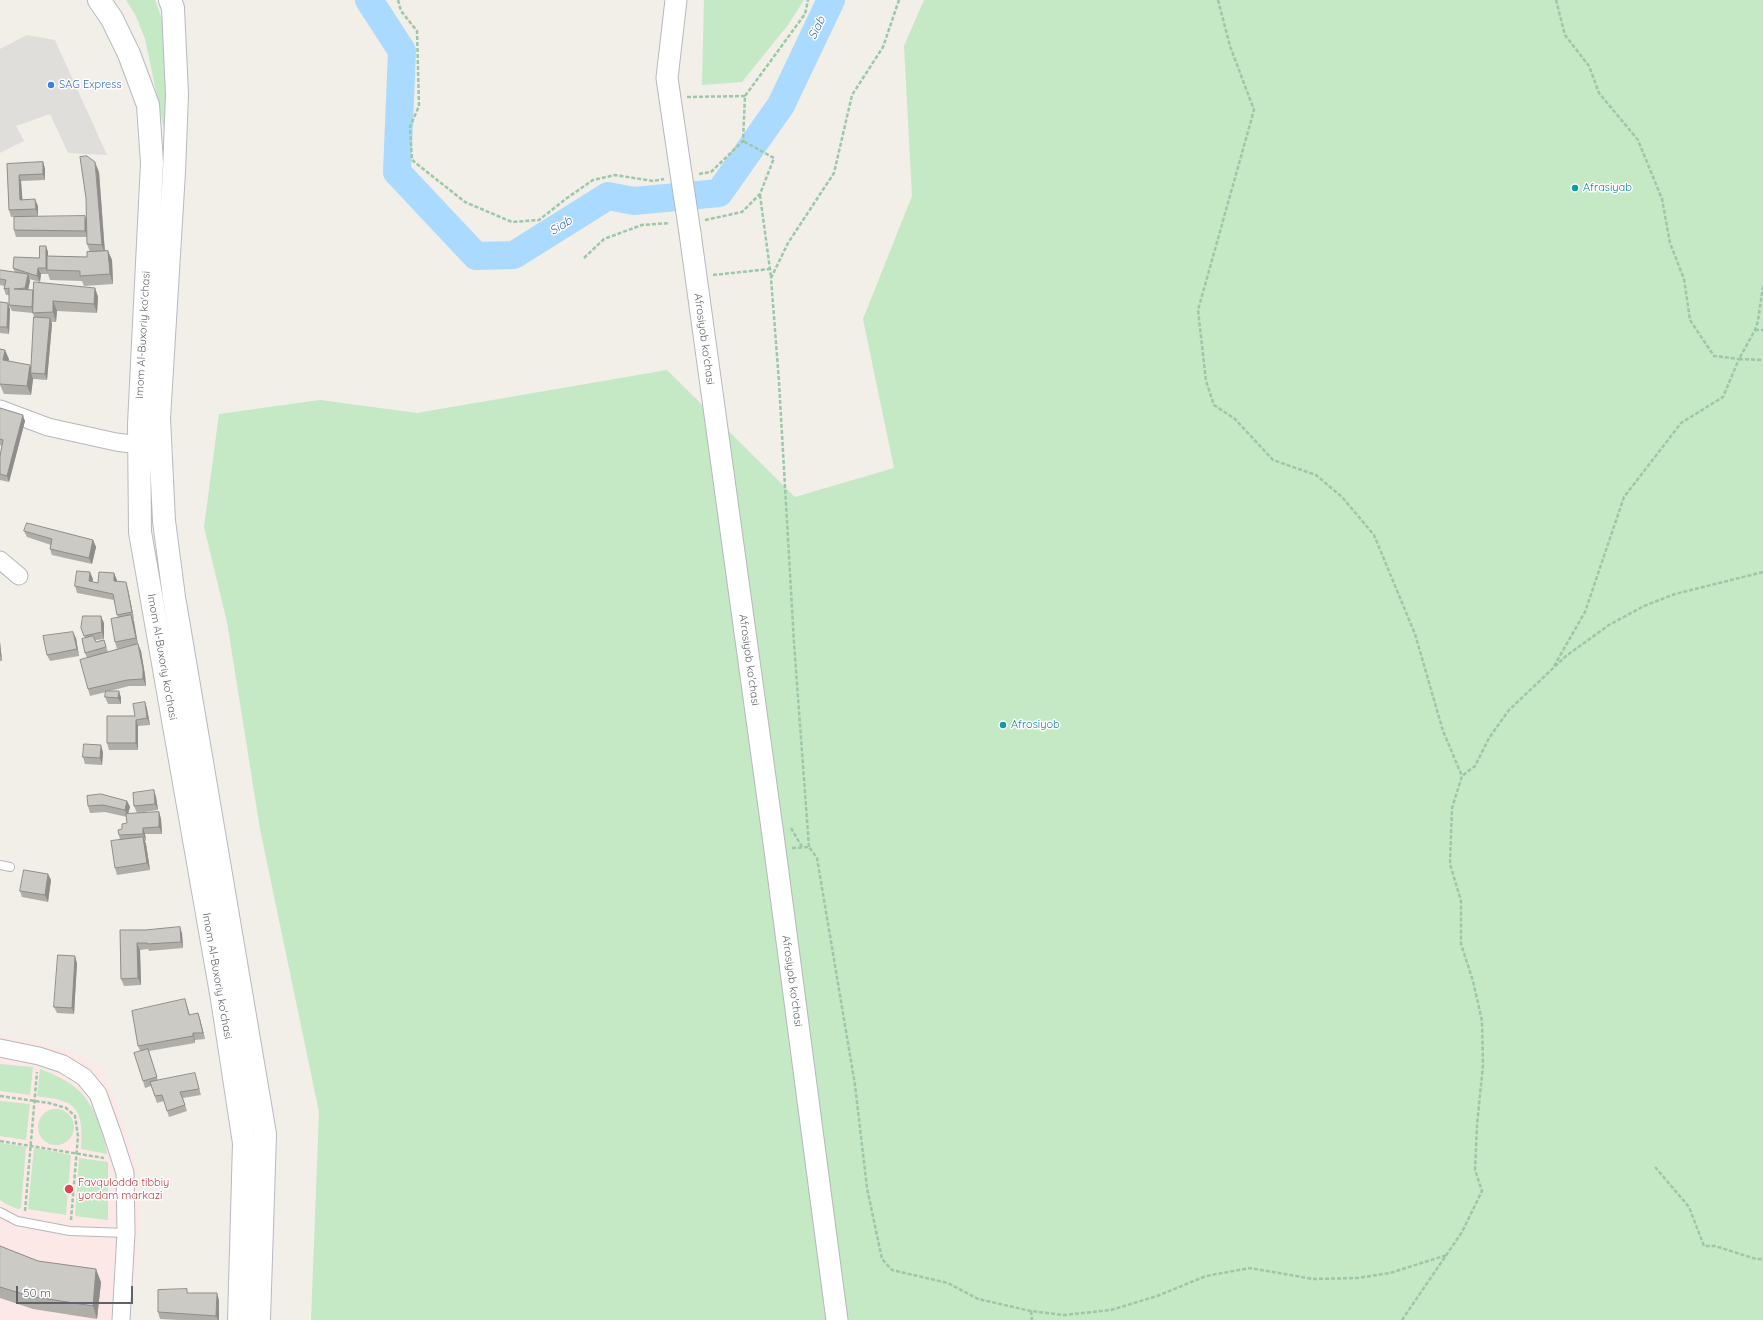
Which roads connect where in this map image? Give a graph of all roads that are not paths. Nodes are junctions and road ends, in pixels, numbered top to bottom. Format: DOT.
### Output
graph roads {
  1 [pos="100,0"];
  2 [pos="170,0"];
  3 [pos="676,0"];
  4 [pos="0,409"];
  5 [pos="139,445"];
  6 [pos="0,560"];
  7 [pos="20,576"];
  8 [pos="174,597"];
  9 [pos="152,599"];
  10 [pos="0,865"];
  11 [pos="10,867"];
  12 [pos="0,1048"];
  13 [pos="0,1212"];
  14 [pos="126,1233"];
  15 [pos="121,1320"];
  16 [pos="239,1320"];
  17 [pos="259,1320"];
  18 [pos="837,1320"];
  1 -- 5 [label="main road, Imom Al-Buxoriy ko'chasi"];
  2 -- 8 [label="main road, Imom Al-Buxoriy ko'chasi"];
  3 -- 18 [label="street, Afrosiyob ko'chasi, bridge"];
  4 -- 5 [label="street"];
  5 -- 9 [label="main road, Imom Al-Buxoriy ko'chasi"];
  6 -- 7 [label="street"];
  8 -- 9 [label="main road"];
  8 -- 17 [label="main road, Imom Al-Buxoriy ko'chasi"];
  9 -- 16 [label="main road, Imom Al-Buxoriy ko'chasi"];
  10 -- 11 [label="lane"];
  12 -- 14 [label="street"];
  13 -- 14 [label="lane"];
  14 -- 15 [label="street"];
}
